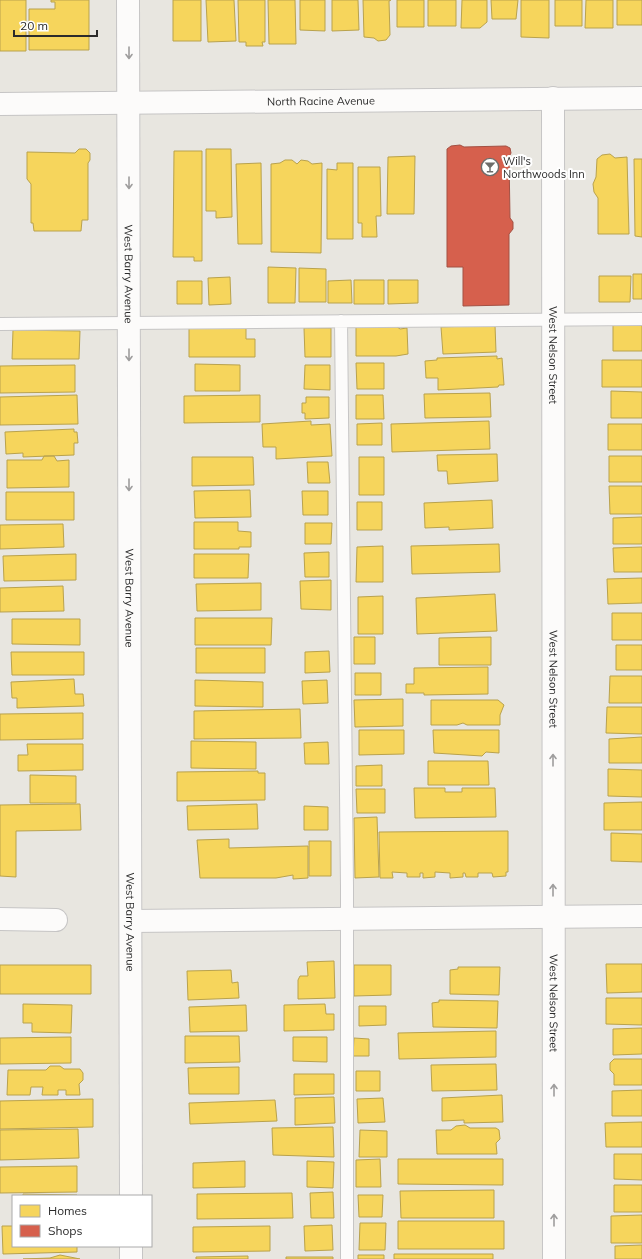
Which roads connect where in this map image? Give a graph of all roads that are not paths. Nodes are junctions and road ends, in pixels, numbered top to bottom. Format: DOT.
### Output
graph roads {
  1 [pos="128,0"];
  2 [pos="553,98"];
  3 [pos="642,98"];
  4 [pos="129,102"];
  5 [pos="0,104"];
  6 [pos="642,319"];
  7 [pos="554,320"];
  8 [pos="341,321"];
  9 [pos="129,323"];
  10 [pos="0,324"];
  11 [pos="642,916"];
  12 [pos="553,917"];
  13 [pos="0,919"];
  14 [pos="347,919"];
  15 [pos="56,920"];
  16 [pos="130,921"];
  17 [pos="131,1195"];
  18 [pos="131,1247"];
  19 [pos="131,1259"];
  20 [pos="347,1259"];
  21 [pos="554,1259"];
  1 -- 4 [label="street, West Barry Avenue, one-way"];
  2 -- 3 [label="street, North Racine Avenue"];
  2 -- 4 [label="street, North Racine Avenue"];
  2 -- 7 [label="street, West Nelson Street"];
  4 -- 5 [label="street, North Racine Avenue"];
  4 -- 9 [label="street, West Barry Avenue, one-way"];
  6 -- 7 [label="lane"];
  7 -- 8 [label="lane"];
  12 -- 7 [label="street, West Nelson Street, one-way"];
  8 -- 9 [label="lane"];
  8 -- 14 [label="lane"];
  9 -- 10 [label="lane"];
  9 -- 16 [label="street, West Barry Avenue, one-way"];
  11 -- 12 [label="street"];
  12 -- 14 [label="street"];
  21 -- 12 [label="street, West Nelson Street, one-way"];
  13 -- 15 [label="street"];
  14 -- 16 [label="street"];
  14 -- 20 [label="lane"];
  16 -- 17 [label="street, West Barry Avenue"];
  18 -- 19 [label="street"];
}
